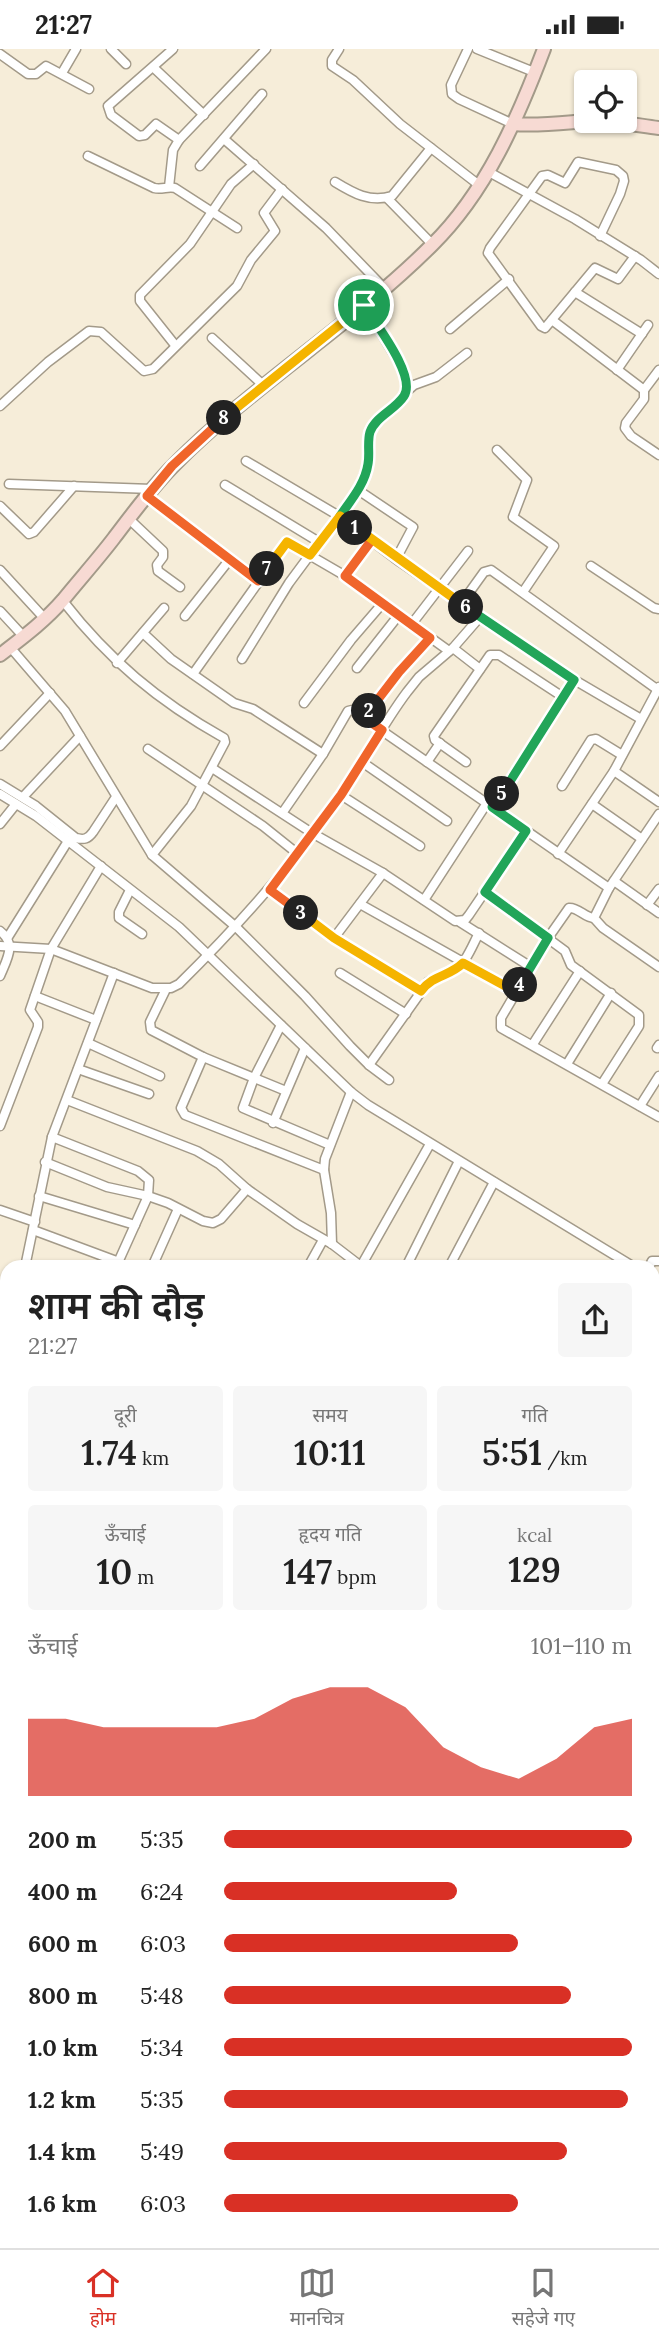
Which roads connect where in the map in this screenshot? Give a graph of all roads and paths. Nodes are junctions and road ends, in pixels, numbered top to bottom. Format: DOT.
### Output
graph roads {
  1 [pos="76,49"];
  2 [pos="111,49"];
  3 [pos="173,49"];
  4 [pos="266,49"];
  5 [pos="340,49"];
  6 [pos="468,49"];
  7 [pos="477,49"];
  8 [pos="544,49"];
  9 [pos="3,56"];
  10 [pos="126,64"];
  11 [pos="0,66"];
  12 [pos="154,68"];
  13 [pos="534,72"];
  14 [pos="62,73"];
  15 [pos="89,89"];
  16 [pos="262,93"];
  17 [pos="204,114"];
  18 [pos="513,124"];
  19 [pos="659,128"];
  20 [pos="224,139"];
  21 [pos="179,140"];
  22 [pos="431,148"];
  23 [pos="88,156"];
  24 [pos="254,164"];
  25 [pos="200,166"];
  26 [pos="487,171"];
  27 [pos="335,182"];
  28 [pos="479,185"];
  29 [pos="169,187"];
  30 [pos="282,189"];
  31 [pos="531,195"];
  32 [pos="387,198"];
  33 [pos="212,211"];
  34 [pos="237,228"];
  35 [pos="600,236"];
  36 [pos="433,245"];
  37 [pos="635,256"];
  38 [pos="659,274"];
  39 [pos="509,279"];
  40 [pos="385,289"];
  41 [pos="575,292"];
  42 [pos="364,305"];
  43 [pos="552,320"];
  44 [pos="648,325"];
  45 [pos="450,328"];
  46 [pos="642,334"];
  47 [pos="212,338"];
  48 [pos="176,345"];
  49 [pos="467,353"];
  50 [pos="617,370"];
  51 [pos="659,370"];
  52 [pos="263,385"];
  53 [pos="644,390"];
  54 [pos="406,392"];
  55 [pos="0,406"];
  56 [pos="497,450"];
  57 [pos="659,455"];
  58 [pos="246,461"];
  59 [pos="9,484"];
  60 [pos="225,485"];
  61 [pos="74,486"];
  62 [pos="358,490"];
  63 [pos="149,492"];
  64 [pos="0,506"];
  65 [pos="340,516"];
  66 [pos="129,519"];
  67 [pos="371,541"];
  68 [pos="318,542"];
  69 [pos="468,551"];
  70 [pos="310,555"];
  71 [pos="230,559"];
  72 [pos="396,559"];
  73 [pos="591,566"];
  74 [pos="0,570"];
  75 [pos="345,576"];
  76 [pos="258,581"];
  77 [pos="180,586"];
  78 [pos="439,588"];
  79 [pos="523,592"];
  80 [pos="63,601"];
  81 [pos="382,604"];
  82 [pos="461,604"];
  83 [pos="164,608"];
  84 [pos="659,609"];
  85 [pos="0,611"];
  86 [pos="186,616"];
  87 [pos="398,616"];
  88 [pos="480,617"];
  89 [pos="45,619"];
  90 [pos="411,625"];
  91 [pos="143,633"];
  92 [pos="24,637"];
  93 [pos="430,638"];
  94 [pos="451,650"];
  95 [pos="5,651"];
  96 [pos="242,659"];
  97 [pos="117,663"];
  98 [pos="357,668"];
  99 [pos="480,669"];
  100 [pos="193,674"];
  101 [pos="574,680"];
  102 [pos="658,688"];
  103 [pos="50,693"];
  104 [pos="563,697"];
  105 [pos="304,703"];
  106 [pos="363,717"];
  107 [pos="641,719"];
  108 [pos="382,730"];
  109 [pos="80,736"];
  110 [pos="440,743"];
  111 [pos="0,746"];
  112 [pos="148,749"];
  113 [pos="323,754"];
  114 [pos="622,755"];
  115 [pos="362,762"];
  116 [pos="428,762"];
  117 [pos="466,762"];
  118 [pos="212,768"];
  119 [pos="614,771"];
  120 [pos="0,784"];
  121 [pos="203,786"];
  122 [pos="562,786"];
  123 [pos="0,794"];
  124 [pos="341,795"];
  125 [pos="116,797"];
  126 [pos="19,800"];
  127 [pos="659,802"];
  128 [pos="592,804"];
  129 [pos="489,805"];
  130 [pos="283,812"];
  131 [pos="659,814"];
  132 [pos="447,821"];
  133 [pos="0,824"];
  134 [pos="526,831"];
  135 [pos="312,833"];
  136 [pos="642,839"];
  137 [pos="68,841"];
  138 [pos="420,846"];
  139 [pos="558,853"];
  140 [pos="298,854"];
  141 [pos="152,855"];
  142 [pos="101,866"];
  143 [pos="383,873"];
  144 [pos="611,884"];
  145 [pos="659,889"];
  146 [pos="130,890"];
  147 [pos="270,890"];
  148 [pos="485,892"];
  149 [pos="425,900"];
  150 [pos="360,904"];
  151 [pos="647,905"];
  152 [pos="659,913"];
  153 [pos="594,918"];
  154 [pos="460,922"];
  155 [pos="236,927"];
  156 [pos="0,931"];
  157 [pos="478,933"];
  158 [pos="142,934"];
  159 [pos="334,938"];
  160 [pos="548,938"];
  161 [pos="10,942"];
  162 [pos="0,946"];
  163 [pos="51,949"];
  164 [pos="211,953"];
  165 [pos="463,963"];
  166 [pos="531,967"];
  167 [pos="659,967"];
  168 [pos="580,971"];
  169 [pos="114,973"];
  170 [pos="340,973"];
  171 [pos="0,976"];
  172 [pos="166,989"];
  173 [pos="421,991"];
  174 [pos="516,992"];
  175 [pos="611,993"];
  176 [pos="35,996"];
  177 [pos="406,1014"];
  178 [pos="96,1020"];
  179 [pos="281,1025"];
  180 [pos="88,1043"];
  181 [pos="533,1044"];
  182 [pos="305,1048"];
  183 [pos="203,1057"];
  184 [pos="567,1064"];
  185 [pos="369,1065"];
  186 [pos="78,1069"];
  187 [pos="160,1076"];
  188 [pos="659,1076"];
  189 [pos="254,1078"];
  190 [pos="389,1080"];
  191 [pos="602,1084"];
  192 [pos="286,1091"];
  193 [pos="351,1092"];
  194 [pos="149,1094"];
  195 [pos="67,1100"];
  196 [pos="640,1106"];
  197 [pos="659,1117"];
  198 [pos="273,1122"];
  199 [pos="0,1126"];
  200 [pos="52,1137"];
  201 [pos="430,1144"];
  202 [pos="330,1145"];
  203 [pos="459,1161"];
  204 [pos="45,1162"];
  205 [pos="324,1170"];
  206 [pos="494,1182"];
  207 [pos="247,1189"];
  208 [pos="39,1196"];
  209 [pos="148,1196"];
  210 [pos="178,1209"];
  211 [pos="0,1210"];
  212 [pos="135,1225"];
  213 [pos="34,1226"];
  214 [pos="323,1240"];
  215 [pos="332,1244"];
  216 [pos="27,1260"];
  217 [pos="109,1260"];
  218 [pos="120,1260"];
  219 [pos="155,1260"];
  220 [pos="312,1260"];
  221 [pos="351,1260"];
  222 [pos="362,1260"];
  223 [pos="410,1260"];
  224 [pos="453,1260"];
  225 [pos="622,1260"];
  1 -- 14 [label="street"];
  2 -- 10 [label="street"];
  3 -- 12 [label="street"];
  4 -- 17 [label="street"];
  5 -- 22 [label="street"];
  6 -- 18 [label="street"];
  7 -- 13 [label="street"];
  8 -- 13 [label="street"];
  9 -- 11 [label="street"];
  9 -- 14 [label="street"];
  12 -- 17 [label="street"];
  12 -- 21 [label="street"];
  13 -- 18 [label="street"];
  14 -- 15 [label="street"];
  16 -- 20 [label="street"];
  17 -- 21 [label="street"];
  18 -- 19 [label="street"];
  18 -- 26 [label="street"];
  20 -- 24 [label="street"];
  20 -- 25 [label="street"];
  21 -- 29 [label="street"];
  22 -- 28 [label="street"];
  22 -- 32 [label="street"];
  23 -- 29 [label="street"];
  24 -- 30 [label="street"];
  24 -- 33 [label="street"];
  26 -- 28 [label="street"];
  26 -- 31 [label="street"];
  27 -- 32 [label="street"];
  28 -- 36 [label="street"];
  29 -- 33 [label="street"];
  30 -- 40 [label="street"];
  30 -- 48 [label="street"];
  31 -- 35 [label="street"];
  31 -- 35 [label="street"];
  31 -- 39 [label="street"];
  32 -- 36 [label="street"];
  33 -- 34 [label="street"];
  33 -- 48 [label="street"];
  35 -- 37 [label="street"];
  36 -- 40 [label="street"];
  37 -- 38 [label="street"];
  37 -- 41 [label="street"];
  39 -- 43 [label="street"];
  39 -- 45 [label="street"];
  40 -- 42 [label="street"];
  41 -- 43 [label="street"];
  41 -- 46 [label="street"];
  42 -- 52 [label="street"];
  42 -- 54 [label="street"];
  43 -- 50 [label="street"];
  44 -- 46 [label="street"];
  46 -- 50 [label="street"];
  47 -- 52 [label="street"];
  48 -- 55 [label="street"];
  49 -- 54 [label="street"];
  50 -- 53 [label="street"];
  51 -- 53 [label="street"];
  52 -- 63 [label="street"];
  53 -- 57 [label="street"];
  54 -- 62 [label="street"];
  56 -- 79 [label="street"];
  58 -- 65 [label="street"];
  59 -- 61 [label="street"];
  60 -- 68 [label="street"];
  61 -- 63 [label="street"];
  61 -- 64 [label="street"];
  62 -- 65 [label="street"];
  62 -- 72 [label="street"];
  63 -- 66 [label="street"];
  63 -- 71 [label="street"];
  65 -- 67 [label="street"];
  65 -- 68 [label="street"];
  66 -- 77 [label="street"];
  66 -- 80 [label="street"];
  67 -- 72 [label="street"];
  67 -- 75 [label="street"];
  68 -- 70 [label="street"];
  69 -- 78 [label="street"];
  70 -- 75 [label="street"];
  70 -- 76 [label="street"];
  70 -- 96 [label="street"];
  71 -- 76 [label="street"];
  71 -- 86 [label="street"];
  72 -- 78 [label="street"];
  73 -- 84 [label="street"];
  74 -- 89 [label="street"];
  75 -- 81 [label="street"];
  76 -- 100 [label="street"];
  78 -- 82 [label="street"];
  78 -- 90 [label="street"];
  79 -- 82 [label="street"];
  79 -- 102 [label="street"];
  80 -- 89 [label="street"];
  80 -- 97 [label="street"];
  81 -- 87 [label="street"];
  81 -- 105 [label="street"];
  82 -- 88 [label="street"];
  83 -- 91 [label="street"];
  85 -- 92 [label="street"];
  87 -- 90 [label="street"];
  87 -- 98 [label="street"];
  88 -- 94 [label="street"];
  88 -- 101 [label="street"];
  89 -- 92 [label="street"];
  90 -- 93 [label="street"];
  91 -- 97 [label="street"];
  91 -- 100 [label="street"];
  92 -- 95 [label="street"];
  93 -- 94 [label="street"];
  93 -- 106 [label="street"];
  94 -- 99 [label="street"];
  94 -- 108 [label="street"];
  95 -- 103 [label="street"];
  97 -- 118 [label="street"];
  99 -- 104 [label="street"];
  99 -- 110 [label="street"];
  100 -- 113 [label="street"];
  101 -- 104 [label="street"];
  101 -- 107 [label="street"];
  102 -- 107 [label="street"];
  103 -- 109 [label="street"];
  103 -- 111 [label="street"];
  104 -- 129 [label="street"];
  106 -- 108 [label="street"];
  106 -- 113 [label="street"];
  107 -- 114 [label="street"];
  108 -- 115 [label="street"];
  108 -- 116 [label="street"];
  109 -- 125 [label="street"];
  109 -- 126 [label="street"];
  110 -- 116 [label="street"];
  110 -- 117 [label="street"];
  112 -- 121 [label="street"];
  113 -- 130 [label="street"];
  114 -- 119 [label="street"];
  114 -- 122 [label="street"];
  115 -- 124 [label="street"];
  115 -- 132 [label="street"];
  116 -- 129 [label="street"];
  118 -- 121 [label="street"];
  118 -- 130 [label="street"];
  119 -- 127 [label="street"];
  119 -- 128 [label="street"];
  120 -- 126 [label="street"];
  121 -- 140 [label="street"];
  121 -- 141 [label="street"];
  123 -- 126 [label="street"];
  124 -- 135 [label="street"];
  124 -- 138 [label="street"];
  125 -- 126 [label="street"];
  125 -- 141 [label="street"];
  126 -- 133 [label="street"];
  126 -- 137 [label="street"];
  128 -- 136 [label="street"];
  128 -- 139 [label="street"];
  129 -- 134 [label="street"];
  129 -- 149 [label="street"];
  130 -- 135 [label="street"];
  131 -- 136 [label="street"];
  134 -- 139 [label="street"];
  134 -- 148 [label="street"];
  135 -- 140 [label="street"];
  135 -- 143 [label="street"];
  136 -- 144 [label="street"];
  137 -- 142 [label="street"];
  137 -- 161 [label="street"];
  139 -- 144 [label="street"];
  140 -- 147 [label="street"];
  141 -- 155 [label="street"];
  142 -- 146 [label="street"];
  142 -- 163 [label="street"];
  143 -- 149 [label="street"];
  143 -- 150 [label="street"];
  144 -- 151 [label="street"];
  144 -- 153 [label="street"];
  145 -- 151 [label="street"];
  146 -- 158 [label="street"];
  146 -- 164 [label="street"];
  147 -- 155 [label="street"];
  147 -- 159 [label="street"];
  148 -- 154 [label="street"];
  148 -- 160 [label="street"];
  149 -- 154 [label="street"];
  150 -- 159 [label="street"];
  150 -- 165 [label="street"];
  151 -- 152 [label="street"];
  153 -- 160 [label="street"];
  153 -- 167 [label="street"];
  154 -- 157 [label="street"];
  155 -- 164 [label="street"];
  155 -- 185 [label="street"];
  156 -- 161 [label="street"];
  157 -- 165 [label="street"];
  157 -- 166 [label="street"];
  159 -- 173 [label="street"];
  160 -- 166 [label="street"];
  160 -- 168 [label="street"];
  161 -- 162 [label="street"];
  161 -- 163 [label="street"];
  161 -- 171 [label="street"];
  163 -- 169 [label="street"];
  163 -- 176 [label="street"];
  164 -- 172 [label="street"];
  164 -- 179 [label="street"];
  165 -- 173 [label="street"];
  165 -- 174 [label="street"];
  166 -- 174 [label="street"];
  168 -- 175 [label="street"];
  168 -- 181 [label="street"];
  169 -- 172 [label="street"];
  169 -- 178 [label="street"];
  170 -- 177 [label="street"];
  172 -- 183 [label="street"];
  173 -- 177 [label="street"];
  174 -- 181 [label="street"];
  175 -- 184 [label="street"];
  175 -- 191 [label="street"];
  176 -- 178 [label="street"];
  176 -- 199 [label="street"];
  177 -- 185 [label="street"];
  178 -- 180 [label="street"];
  179 -- 182 [label="street"];
  179 -- 189 [label="street"];
  180 -- 186 [label="street"];
  180 -- 187 [label="street"];
  181 -- 184 [label="street"];
  182 -- 192 [label="street"];
  182 -- 193 [label="street"];
  183 -- 189 [label="street"];
  183 -- 205 [label="street"];
  184 -- 191 [label="street"];
  185 -- 190 [label="street"];
  186 -- 194 [label="street"];
  186 -- 195 [label="street"];
  188 -- 196 [label="street"];
  189 -- 192 [label="street"];
  189 -- 198 [label="street"];
  191 -- 196 [label="street"];
  192 -- 198 [label="street"];
  193 -- 201 [label="street"];
  193 -- 202 [label="street"];
  195 -- 200 [label="street"];
  195 -- 207 [label="street"];
  196 -- 197 [label="street"];
  198 -- 202 [label="street"];
  200 -- 204 [label="street"];
  200 -- 209 [label="street"];
  201 -- 203 [label="street"];
  201 -- 222 [label="street"];
  202 -- 205 [label="street"];
  203 -- 206 [label="street"];
  203 -- 223 [label="street"];
  204 -- 208 [label="street"];
  204 -- 209 [label="street"];
  205 -- 215 [label="street"];
  206 -- 224 [label="street"];
  206 -- 225 [label="street"];
  207 -- 210 [label="street"];
  207 -- 214 [label="street"];
  208 -- 212 [label="street"];
  208 -- 213 [label="street"];
  209 -- 210 [label="street"];
  209 -- 212 [label="street"];
  210 -- 219 [label="street"];
  211 -- 213 [label="street"];
  212 -- 218 [label="street"];
  213 -- 216 [label="street"];
  213 -- 217 [label="street"];
  214 -- 215 [label="street"];
  214 -- 220 [label="street"];
  215 -- 221 [label="street"];
}
